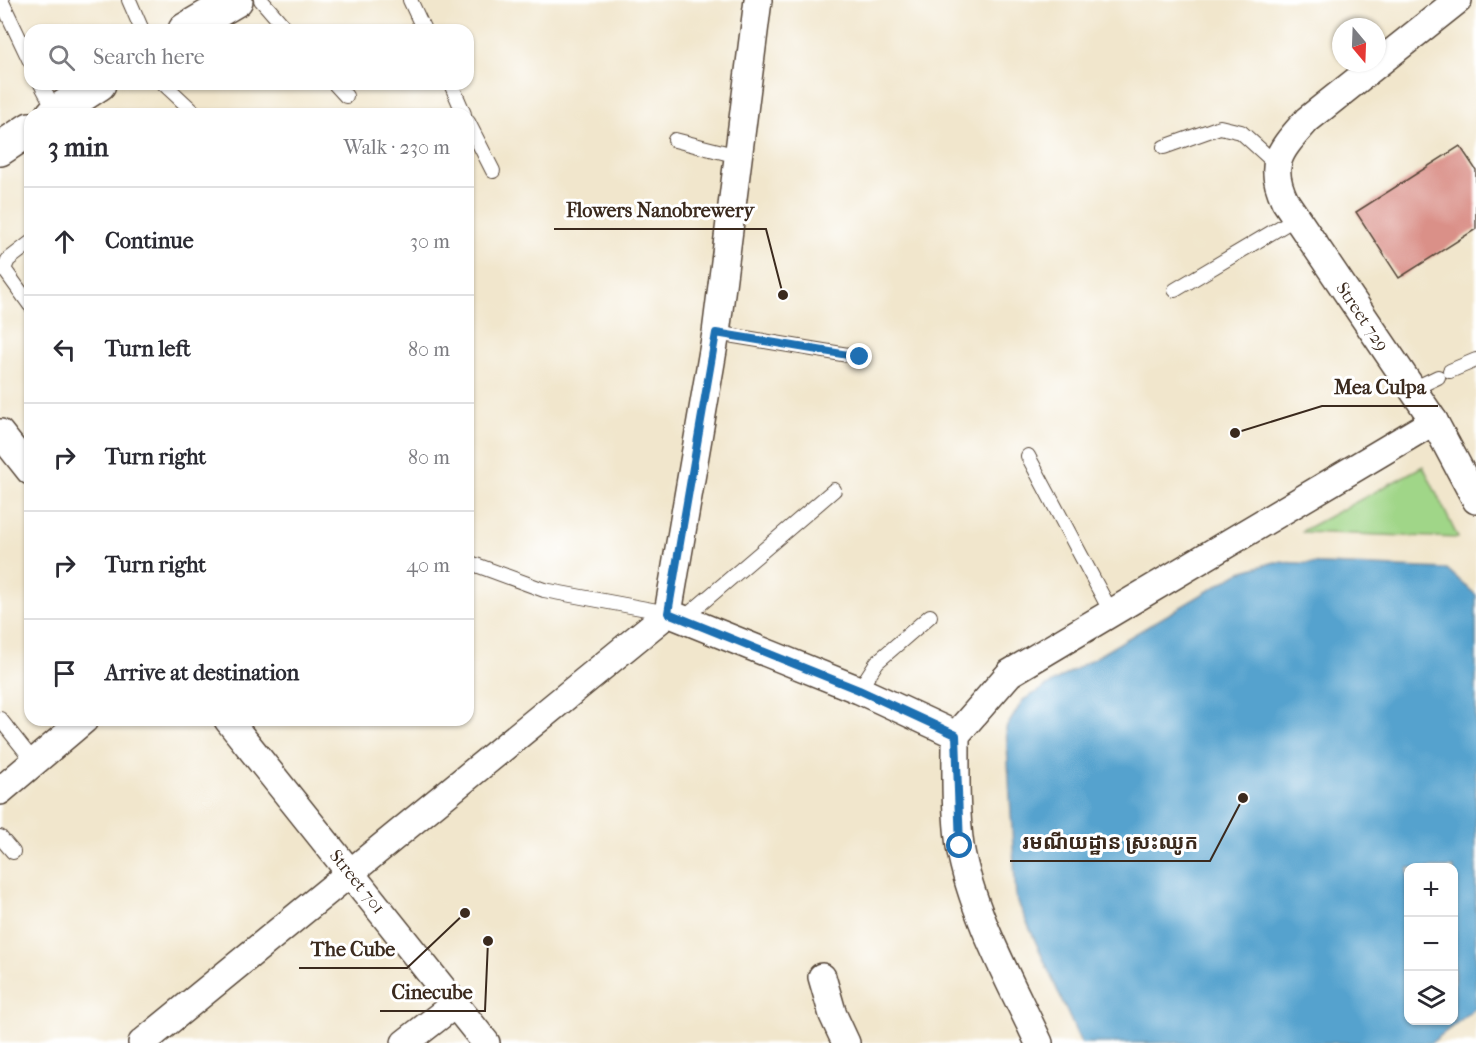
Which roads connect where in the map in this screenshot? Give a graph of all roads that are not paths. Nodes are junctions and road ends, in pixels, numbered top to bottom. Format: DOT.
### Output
graph roads {
  1 [pos="1,0"];
  2 [pos="129,0"];
  3 [pos="261,0"];
  4 [pos="410,0"];
  5 [pos="758,0"];
  6 [pos="1458,0"];
  7 [pos="225,2"];
  8 [pos="139,24"];
  9 [pos="194,24"];
  10 [pos="282,24"];
  11 [pos="421,24"];
  12 [pos="24,49"];
  13 [pos="87,90"];
  14 [pos="170,90"];
  15 [pos="340,90"];
  16 [pos="454,90"];
  17 [pos="346,96"];
  18 [pos="53,108"];
  19 [pos="190,108"];
  20 [pos="461,108"];
  21 [pos="24,130"];
  22 [pos="474,134"];
  23 [pos="675,140"];
  24 [pos="1164,147"];
  25 [pos="0,149"];
  26 [pos="738,156"];
  27 [pos="1275,163"];
  28 [pos="493,171"];
  29 [pos="1296,219"];
  30 [pos="24,248"];
  31 [pos="1175,290"];
  32 [pos="24,297"];
  33 [pos="716,333"];
  34 [pos="860,357"];
  35 [pos="1476,360"];
  36 [pos="1411,390"];
  37 [pos="1434,422"];
  38 [pos="0,433"];
  39 [pos="1028,456"];
  40 [pos="24,463"];
  41 [pos="834,490"];
  42 [pos="1476,500"];
  43 [pos="474,564"];
  44 [pos="1111,612"];
  45 [pos="675,616"];
  46 [pos="930,616"];
  47 [pos="859,690"];
  48 [pos="0,719"];
  49 [pos="77,726"];
  50 [pos="233,726"];
  51 [pos="956,735"];
  52 [pos="34,762"];
  53 [pos="0,791"];
  54 [pos="0,837"];
  55 [pos="13,852"];
  56 [pos="350,872"];
  57 [pos="822,977"];
  58 [pos="455,1004"];
  59 [pos="142,1043"];
  60 [pos="405,1043"];
  61 [pos="486,1043"];
  62 [pos="846,1043"];
  63 [pos="1039,1043"];
  1 -- 12 [label="lane"];
  2 -- 8 [label="lane"];
  3 -- 10 [label="lane"];
  4 -- 11 [label="lane"];
  5 -- 26 [label="street"];
  6 -- 27 [label="street"];
  7 -- 9 [label="street"];
  13 -- 18 [label="street"];
  14 -- 19 [label="lane"];
  15 -- 17 [label="lane"];
  16 -- 20 [label="lane"];
  21 -- 25 [label="street"];
  22 -- 28 [label="lane"];
  23 -- 26 [label="lane"];
  24 -- 27 [label="lane"];
  26 -- 33 [label="street"];
  27 -- 29 [label="street, Street 729"];
  29 -- 31 [label="lane"];
  29 -- 36 [label="street, Street 729"];
  30 -- 32 [label="lane"];
  33 -- 34 [label="lane"];
  33 -- 45 [label="street"];
  35 -- 36 [label="lane"];
  36 -- 37 [label="street, Street 729"];
  37 -- 42 [label="street, Street 729"];
  37 -- 44 [label="street"];
  38 -- 40 [label="street"];
  39 -- 44 [label="lane"];
  41 -- 45 [label="lane"];
  43 -- 45 [label="lane"];
  44 -- 51 [label="street"];
  45 -- 47 [label="street"];
  45 -- 56 [label="street"];
  46 -- 47 [label="lane"];
  47 -- 51 [label="street"];
  48 -- 52 [label="lane"];
  49 -- 52 [label="street"];
  50 -- 56 [label="street, Street 701"];
  51 -- 63 [label="street"];
  52 -- 53 [label="street"];
  54 -- 55 [label="lane"];
  56 -- 58 [label="street, Street 701"];
  56 -- 59 [label="street"];
  57 -- 62 [label="street"];
  58 -- 60 [label="street"];
  58 -- 61 [label="street, Street 701"];
}
